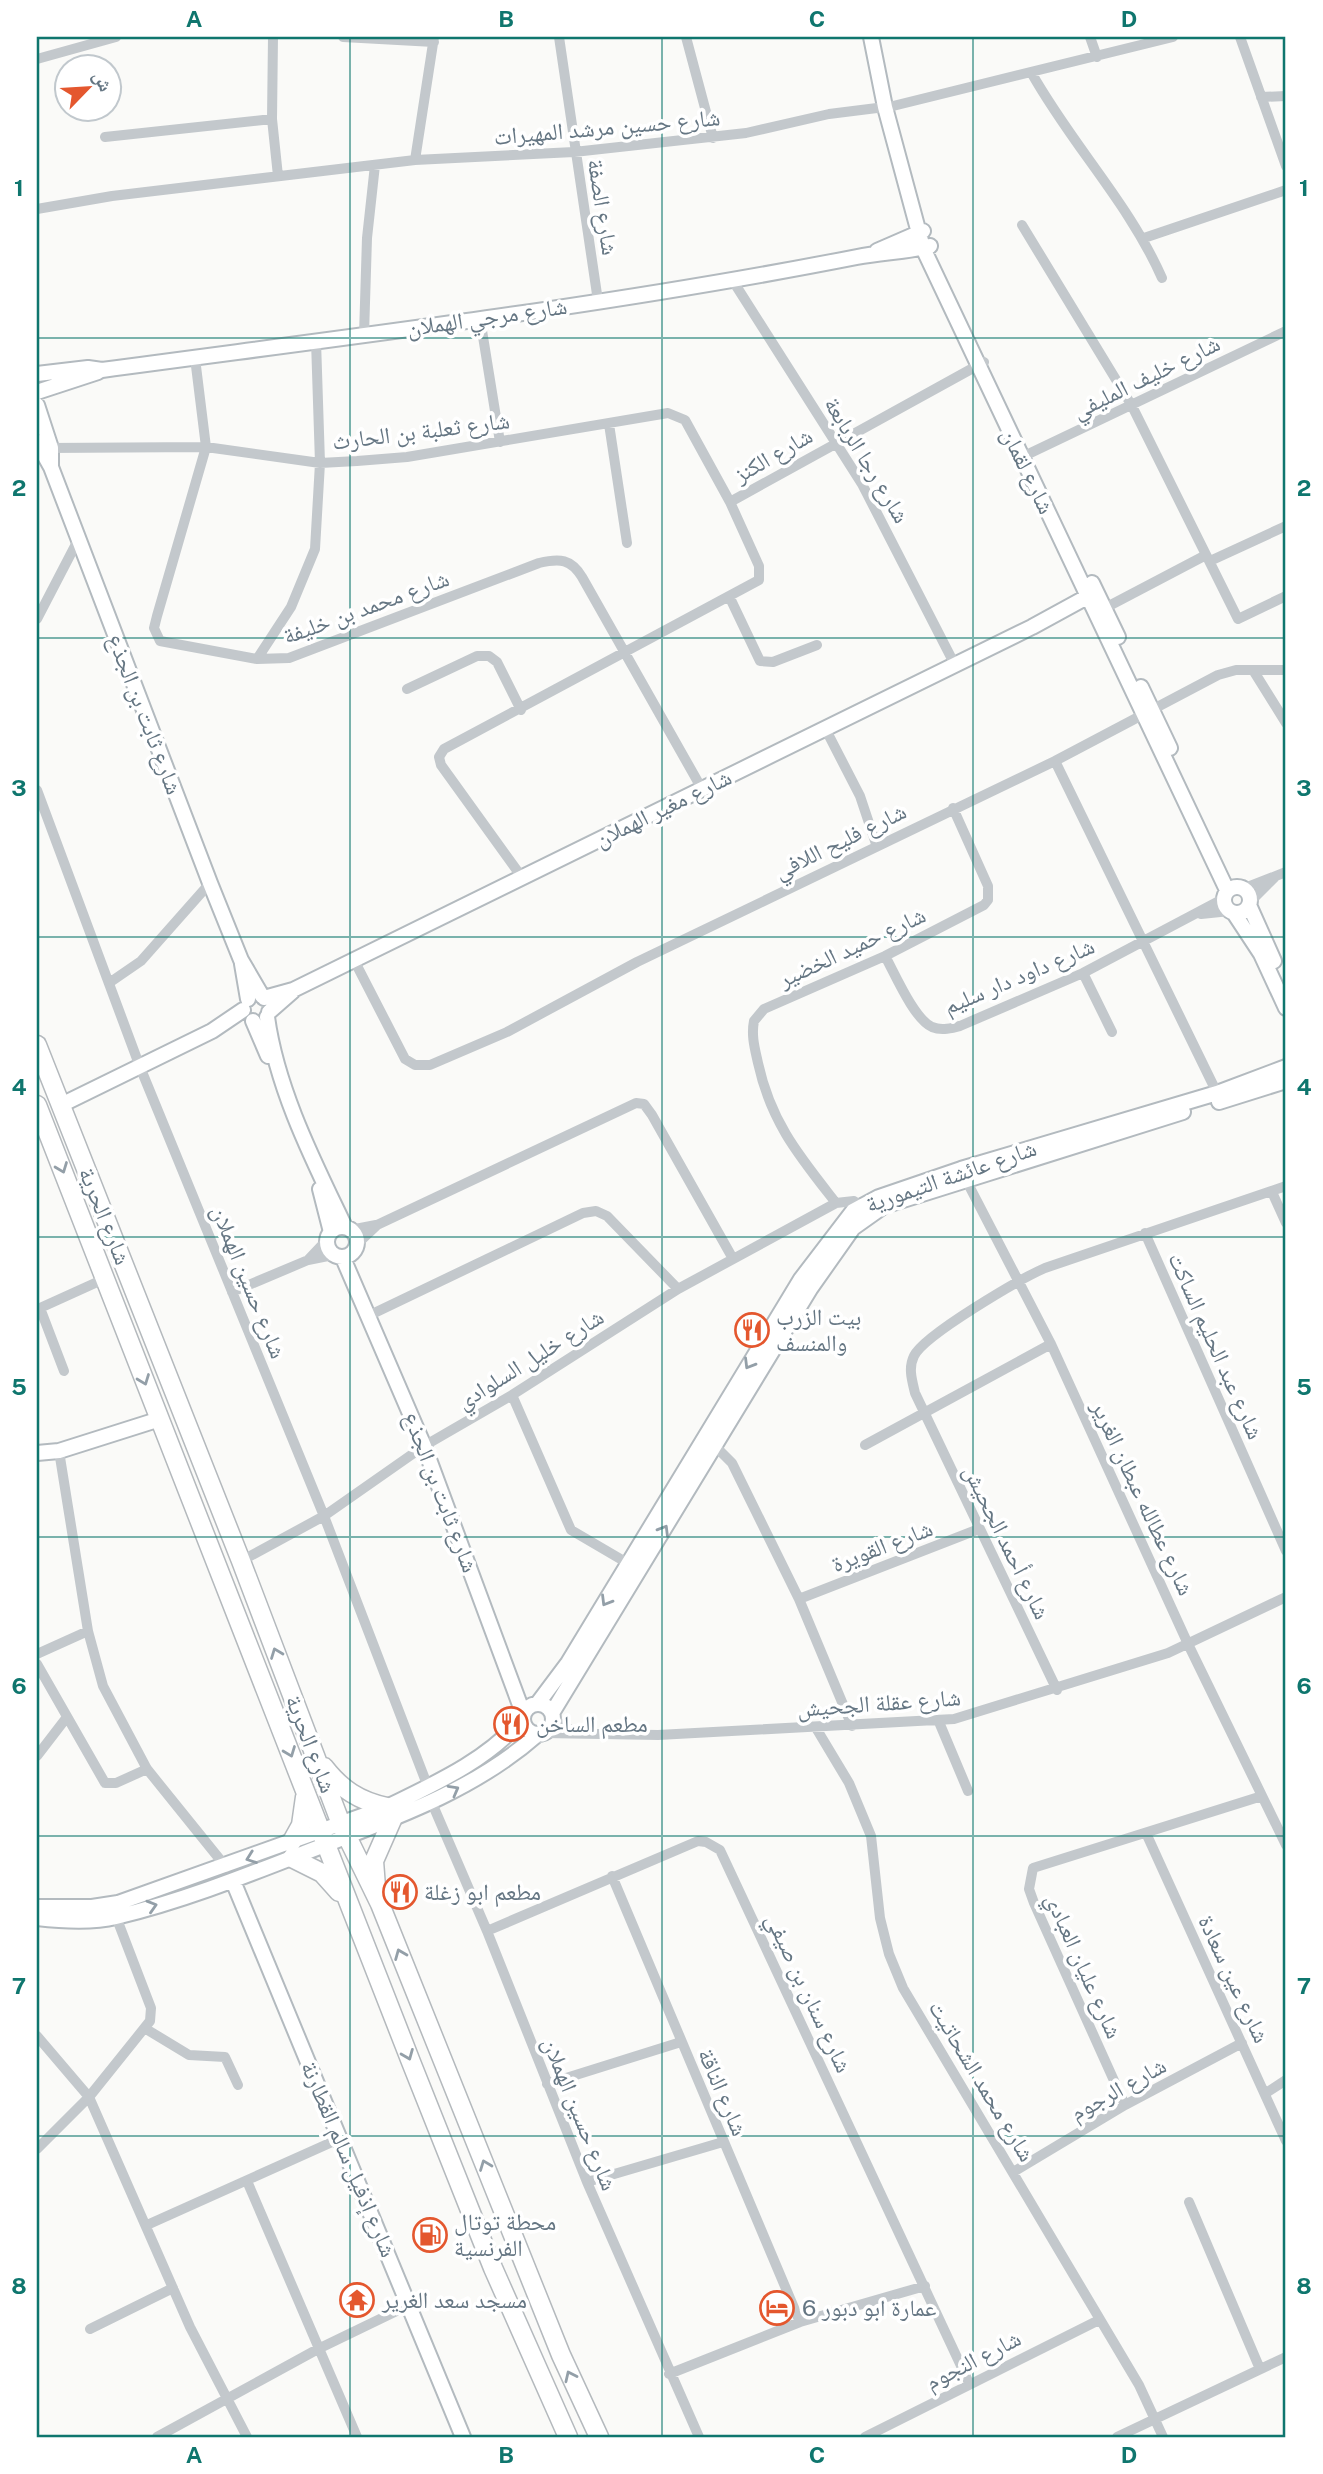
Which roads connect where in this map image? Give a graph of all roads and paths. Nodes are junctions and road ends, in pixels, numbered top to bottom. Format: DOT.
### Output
graph roads {
  1 [pos="116,37"];
  2 [pos="273,37"];
  3 [pos="343,37"];
  4 [pos="559,37"];
  5 [pos="686,37"];
  6 [pos="872,37"];
  7 [pos="880,37"];
  8 [pos="1090,37"];
  9 [pos="1173,37"];
  10 [pos="1241,37"];
  11 [pos="434,40"];
  12 [pos="1097,57"];
  13 [pos="37,60"];
  14 [pos="1031,72"];
  15 [pos="1286,96"];
  16 [pos="1261,97"];
  17 [pos="889,107"];
  18 [pos="272,119"];
  19 [pos="105,137"];
  20 [pos="713,138"];
  21 [pos="574,152"];
  22 [pos="415,160"];
  23 [pos="375,165"];
  24 [pos="1286,166"];
  25 [pos="278,176"];
  26 [pos="1286,190"];
  27 [pos="37,209"];
  28 [pos="1022,225"];
  29 [pos="920,232"];
  30 [pos="1144,238"];
  31 [pos="927,247"];
  32 [pos="869,254"];
  33 [pos="1162,278"];
  34 [pos="733,281"];
  35 [pos="598,301"];
  36 [pos="480,318"];
  37 [pos="1286,331"];
  38 [pos="364,335"];
  39 [pos="316,341"];
  40 [pos="195,358"];
  41 [pos="981,364"];
  42 [pos="102,370"];
  43 [pos="37,374"];
  44 [pos="37,392"];
  45 [pos="37,405"];
  46 [pos="1132,406"];
  47 [pos="609,424"];
  48 [pos="500,442"];
  49 [pos="836,442"];
  50 [pos="42,446"];
  51 [pos="206,447"];
  52 [pos="1026,455"];
  53 [pos="320,463"];
  54 [pos="730,502"];
  55 [pos="1286,526"];
  56 [pos="78,542"];
  57 [pos="627,543"];
  58 [pos="1208,558"];
  59 [pos="1286,596"];
  60 [pos="730,598"];
  61 [pos="1097,601"];
  62 [pos="37,620"];
  63 [pos="817,645"];
  64 [pos="625,654"];
  65 [pos="257,659"];
  66 [pos="956,665"];
  67 [pos="1253,670"];
  68 [pos="1286,670"];
  69 [pos="407,689"];
  70 [pos="521,710"];
  71 [pos="1148,714"];
  72 [pos="1286,723"];
  73 [pos="826,730"];
  74 [pos="1055,761"];
  75 [pos="702,789"];
  76 [pos="37,790"];
  77 [pos="953,808"];
  78 [pos="876,844"];
  79 [pos="1286,872"];
  80 [pos="521,876"];
  81 [pos="210,883"];
  82 [pos="1237,899"];
  83 [pos="1146,942"];
  84 [pos="885,956"];
  85 [pos="354,960"];
  86 [pos="1083,973"];
  87 [pos="109,983"];
  88 [pos="1286,988"];
  89 [pos="1286,1007"];
  90 [pos="257,1009"];
  91 [pos="1112,1032"];
  92 [pos="37,1045"];
  93 [pos="140,1067"];
  94 [pos="1286,1068"];
  95 [pos="1286,1081"];
  96 [pos="1219,1097"];
  97 [pos="37,1105"];
  98 [pos="61,1105"];
  99 [pos="963,1174"];
  100 [pos="1286,1186"];
  101 [pos="1272,1192"];
  102 [pos="836,1203"];
  103 [pos="866,1209"];
  104 [pos="1286,1223"];
  105 [pos="377,1225"];
  106 [pos="348,1229"];
  107 [pos="1145,1233"];
  108 [pos="341,1247"];
  109 [pos="732,1256"];
  110 [pos="104,1279"];
  111 [pos="1018,1280"];
  112 [pos="678,1289"];
  113 [pos="232,1292"];
  114 [pos="38,1309"];
  115 [pos="372,1315"];
  116 [pos="1051,1344"];
  117 [pos="64,1371"];
  118 [pos="512,1395"];
  119 [pos="923,1411"];
  120 [pos="160,1419"];
  121 [pos="865,1445"];
  122 [pos="424,1446"];
  123 [pos="715,1446"];
  124 [pos="59,1451"];
  125 [pos="37,1453"];
  126 [pos="324,1516"];
  127 [pos="979,1529"];
  128 [pos="1286,1551"];
  129 [pos="241,1561"];
  130 [pos="629,1564"];
  131 [pos="1286,1597"];
  132 [pos="799,1599"];
  133 [pos="88,1632"];
  134 [pos="1188,1644"];
  135 [pos="37,1654"];
  136 [pos="37,1664"];
  137 [pos="1058,1690"];
  138 [pos="529,1710"];
  139 [pos="552,1716"];
  140 [pos="67,1717"];
  141 [pos="939,1722"];
  142 [pos="852,1726"];
  143 [pos="816,1728"];
  144 [pos="541,1733"];
  145 [pos="579,1734"];
  146 [pos="37,1756"];
  147 [pos="315,1756"];
  148 [pos="147,1769"];
  149 [pos="428,1787"];
  150 [pos="305,1790"];
  151 [pos="968,1791"];
  152 [pos="1262,1796"];
  153 [pos="432,1803"];
  154 [pos="389,1814"];
  155 [pos="344,1830"];
  156 [pos="1146,1833"];
  157 [pos="324,1838"];
  158 [pos="1286,1845"];
  159 [pos="291,1850"];
  160 [pos="226,1867"];
  161 [pos="612,1876"];
  162 [pos="233,1881"];
  163 [pos="348,1904"];
  164 [pos="380,1904"];
  165 [pos="37,1907"];
  166 [pos="116,1910"];
  167 [pos="37,1919"];
  168 [pos="487,1931"];
  169 [pos="146,2029"];
  170 [pos="37,2036"];
  171 [pos="681,2042"];
  172 [pos="1242,2043"];
  173 [pos="1286,2080"];
  174 [pos="547,2084"];
  175 [pos="238,2085"];
  176 [pos="1266,2093"];
  177 [pos="89,2097"];
  178 [pos="1125,2105"];
  179 [pos="341,2138"];
  180 [pos="1286,2141"];
  181 [pos="723,2142"];
  182 [pos="37,2149"];
  183 [pos="1014,2171"];
  184 [pos="247,2181"];
  185 [pos="587,2182"];
  186 [pos="1189,2202"];
  187 [pos="147,2225"];
  188 [pos="925,2286"];
  189 [pos="173,2288"];
  190 [pos="409,2305"];
  191 [pos="1099,2320"];
  192 [pos="800,2322"];
  193 [pos="90,2329"];
  194 [pos="318,2349"];
  195 [pos="1286,2357"];
  196 [pos="1260,2369"];
  197 [pos="669,2374"];
  198 [pos="969,2383"];
  199 [pos="226,2400"];
  200 [pos="1156,2418"];
  201 [pos="157,2437"];
  202 [pos="247,2437"];
  203 [pos="357,2437"];
  204 [pos="463,2437"];
  205 [pos="568,2437"];
  206 [pos="599,2437"];
  207 [pos="699,2437"];
  208 [pos="865,2437"];
  209 [pos="1117,2437"];
  210 [pos="1163,2437"];
  1 -- 13 [label="street"];
  2 -- 18 [label="street"];
  3 -- 11 [label="street"];
  4 -- 21 [label="street, شارع الصفة"];
  5 -- 20 [label="street"];
  6 -- 17 [label="street, شارع لقمان"];
  7 -- 17 [label="street, شارع لقمان"];
  8 -- 12 [label="street"];
  9 -- 12 [label="street, شارع حسين مرشد المهيرات"];
  10 -- 16 [label="street"];
  11 -- 22 [label="street"];
  12 -- 14 [label="street, شارع حسين مرشد المهيرات"];
  14 -- 17 [label="street, شارع حسين مرشد المهيرات"];
  14 -- 30 [label="street"];
  15 -- 16 [label="street"];
  16 -- 24 [label="street"];
  17 -- 20 [label="street, شارع حسين مرشد المهيرات"];
  17 -- 29 [label="street, شارع لقمان"];
  18 -- 19 [label="street"];
  18 -- 25 [label="street"];
  20 -- 21 [label="street, شارع حسين مرشد المهيرات"];
  21 -- 22 [label="street, شارع حسين مرشد المهيرات"];
  21 -- 35 [label="street, شارع الصفة"];
  22 -- 23 [label="street, شارع حسين مرشد المهيرات"];
  23 -- 25 [label="street, شارع حسين مرشد المهيرات"];
  23 -- 38 [label="street"];
  25 -- 27 [label="street, شارع حسين مرشد المهيرات"];
  26 -- 30 [label="street"];
  28 -- 46 [label="street"];
  29 -- 31 [label="street, شارع لقمان"];
  29 -- 32 [label="street, شارع مرجي الهملان"];
  30 -- 33 [label="street"];
  31 -- 32 [label="street, شارع مرجي الهملان"];
  31 -- 41 [label="street, شارع لقمان"];
  32 -- 34 [label="street, شارع مرجي الهملان"];
  34 -- 35 [label="street, شارع مرجي الهملان"];
  34 -- 49 [label="street, شارع رجا الربابعة"];
  35 -- 36 [label="street, شارع مرجي الهملان"];
  36 -- 38 [label="street, شارع مرجي الهملان"];
  36 -- 48 [label="street"];
  37 -- 46 [label="street, شارع خليف المليفي"];
  38 -- 39 [label="street, شارع مرجي الهملان"];
  39 -- 40 [label="street, شارع مرجي الهملان"];
  39 -- 53 [label="street"];
  40 -- 42 [label="street, شارع مرجي الهملان"];
  40 -- 51 [label="street, شارع محمد بن خليفة"];
  41 -- 49 [label="street, شارع الكنز"];
  41 -- 52 [label="street, شارع لقمان"];
  42 -- 43 [label="street, شارع مرجي الهملان"];
  42 -- 44 [label="street, شارع مرجي الهملان"];
  45 -- 50 [label="street, شارع ثابت بن الجذع"];
  46 -- 52 [label="street, شارع خليف المليفي"];
  46 -- 58 [label="street"];
  47 -- 48 [label="street, شارع ثعلبة بن الحارث"];
  47 -- 54 [label="street, شارع ثعلبة بن الحارث"];
  47 -- 57 [label="street"];
  48 -- 53 [label="street, شارع ثعلبة بن الحارث"];
  49 -- 54 [label="street, شارع الكنز"];
  49 -- 66 [label="street, شارع رجا الربابعة"];
  50 -- 51 [label="street, شارع ثعلبة بن الحارث"];
  50 -- 56 [label="street, شارع ثابت بن الجذع"];
  51 -- 53 [label="street, شارع ثعلبة بن الحارث"];
  51 -- 65 [label="street, شارع محمد بن خليفة"];
  52 -- 61 [label="street, شارع لقمان"];
  53 -- 65 [label="street"];
  54 -- 60 [label="street"];
  55 -- 58 [label="street"];
  56 -- 62 [label="street"];
  56 -- 81 [label="street, شارع ثابت بن الجذع"];
  58 -- 59 [label="street"];
  58 -- 61 [label="street"];
  60 -- 63 [label="street"];
  60 -- 64 [label="street"];
  61 -- 66 [label="street, شارع مغير الهملان"];
  61 -- 71 [label="street, شارع لقمان"];
  64 -- 65 [label="street, شارع محمد بن خليفة"];
  64 -- 70 [label="street"];
  64 -- 75 [label="street, شارع محمد بن خليفة"];
  66 -- 73 [label="street, شارع مغير الهملان"];
  67 -- 68 [label="street, شارع فليح اللافي"];
  67 -- 71 [label="street, شارع فليح اللافي"];
  67 -- 72 [label="street"];
  69 -- 70 [label="street"];
  70 -- 80 [label="street"];
  71 -- 74 [label="street, شارع فليح اللافي"];
  71 -- 82 [label="street, شارع لقمان"];
  73 -- 75 [label="street, شارع مغير الهملان"];
  73 -- 78 [label="street"];
  74 -- 77 [label="street, شارع فليح اللافي"];
  74 -- 83 [label="street"];
  75 -- 80 [label="street, شارع مغير الهملان"];
  76 -- 87 [label="street, شارع حسين الهملان"];
  77 -- 78 [label="street, شارع فليح اللافي"];
  77 -- 84 [label="street, شارع حميد الخضير"];
  78 -- 85 [label="street, شارع فليح اللافي"];
  79 -- 82 [label="street, شارع داود دار سليم"];
  80 -- 85 [label="street, شارع مغير الهملان"];
  81 -- 87 [label="street"];
  81 -- 90 [label="street, شارع ثابت بن الجذع"];
  82 -- 83 [label="street, شارع داود دار سليم"];
  82 -- 88 [label="street, شارع لقمان"];
  82 -- 89 [label="street, شارع لقمان"];
  83 -- 86 [label="street, شارع داود دار سليم"];
  83 -- 96 [label="street"];
  84 -- 86 [label="street, شارع داود دار سليم"];
  84 -- 102 [label="street, شارع حميد الخضير"];
  85 -- 90 [label="street, شارع مغير الهملان"];
  86 -- 91 [label="street"];
  87 -- 93 [label="street, شارع حسين الهملان"];
  90 -- 93 [label="street, شارع مغير الهملان"];
  90 -- 106 [label="street, شارع ثابت بن الجذع"];
  90 -- 108 [label="street, شارع ثابت بن الجذع"];
  92 -- 98 [label="highway, شارع الحرية"];
  93 -- 98 [label="street, شارع مغير الهملان"];
  93 -- 113 [label="street, شارع حسين الهملان"];
  94 -- 96 [label="street, شارع عائشة التيمورية"];
  95 -- 96 [label="street, شارع عائشة التيمورية"];
  96 -- 99 [label="street, شارع عائشة التيمورية"];
  97 -- 110 [label="highway, شارع الحرية, one-way"];
  98 -- 129 [label="highway, شارع الحرية"];
  99 -- 103 [label="street, شارع عائشة التيمورية"];
  99 -- 111 [label="street, شارع عطالله عبطان الغرير"];
  100 -- 101 [label="street, شارع عبد الحليم الساكت"];
  101 -- 104 [label="street"];
  101 -- 107 [label="street, شارع عبد الحليم الساكت"];
  102 -- 103 [label="street"];
  102 -- 109 [label="street, شارع خليل السلوادي"];
  103 -- 123 [label="street, شارع عائشة التيمورية"];
  103 -- 130 [label="street, شارع عائشة التيمورية, one-way"];
  105 -- 106 [label="street"];
  105 -- 108 [label="street"];
  105 -- 109 [label="street"];
  106 -- 108 [label="street"];
  107 -- 111 [label="street, شارع عبد الحليم الساكت"];
  107 -- 128 [label="street, شارع عبد الحليم الساكت"];
  108 -- 113 [label="street"];
  108 -- 115 [label="street, شارع ثابت بن الجذع"];
  109 -- 112 [label="street, شارع خليل السلوادي"];
  110 -- 114 [label="street"];
  110 -- 120 [label="highway, شارع الحرية, one-way"];
  111 -- 116 [label="street, شارع عطالله عبطان الغرير"];
  111 -- 119 [label="street, شارع عبد الحليم الساكت"];
  112 -- 115 [label="street"];
  112 -- 118 [label="street, شارع خليل السلوادي"];
  113 -- 126 [label="street, شارع حسين الهملان"];
  114 -- 117 [label="street"];
  115 -- 122 [label="street, شارع ثابت بن الجذع"];
  116 -- 119 [label="street"];
  116 -- 134 [label="street, شارع عطالله عبطان الغرير"];
  118 -- 122 [label="street, شارع خليل السلوادي"];
  118 -- 130 [label="street"];
  119 -- 121 [label="street"];
  119 -- 127 [label="street, شارع أحمد الجحيش"];
  120 -- 124 [label="street"];
  120 -- 150 [label="highway, شارع الحرية, one-way"];
  122 -- 126 [label="street, شارع خليل السلوادي"];
  122 -- 138 [label="street, شارع ثابت بن الجذع"];
  123 -- 132 [label="street"];
  139 -- 123 [label="street, شارع عائشة التيمورية, one-way"];
  124 -- 125 [label="street"];
  124 -- 133 [label="street"];
  126 -- 129 [label="street, شارع خليل السلوادي"];
  126 -- 149 [label="street, شارع حسين الهملان"];
  127 -- 132 [label="street, شارع القويرة"];
  127 -- 137 [label="street, شارع أحمد الجحيش"];
  147 -- 129 [label="highway, شارع الحرية, one-way"];
  130 -- 138 [label="street, شارع عائشة التيمورية, one-way"];
  131 -- 134 [label="street, شارع عقلة الجحيش"];
  132 -- 142 [label="street"];
  133 -- 135 [label="street"];
  133 -- 148 [label="street"];
  134 -- 137 [label="street, شارع عقلة الجحيش"];
  134 -- 152 [label="street, شارع عطالله عبطان الغرير"];
  136 -- 140 [label="street"];
  137 -- 141 [label="street, شارع عقلة الجحيش"];
  138 -- 139 [label="street"];
  138 -- 144 [label="street"];
  138 -- 149 [label="street, شارع عائشة التيمورية"];
  139 -- 144 [label="street, شارع عائشة التيمورية"];
  139 -- 145 [label="street, شارع عقلة الجحيش"];
  140 -- 146 [label="street"];
  140 -- 148 [label="street"];
  141 -- 142 [label="street, شارع عقلة الجحيش"];
  141 -- 151 [label="street"];
  142 -- 143 [label="street, شارع عقلة الجحيش"];
  143 -- 145 [label="street, شارع عقلة الجحيش"];
  143 -- 183 [label="street, شارع محمد الشحاتيت"];
  144 -- 145 [label="street, شارع عقلة الجحيش"];
  153 -- 144 [label="street, شارع عائشة التيمورية, one-way"];
  147 -- 154 [label="highway"];
  147 -- 155 [label="highway, شارع الحرية"];
  148 -- 160 [label="street"];
  149 -- 154 [label="street, شارع عائشة التيمورية"];
  150 -- 157 [label="highway, شارع الحرية"];
  150 -- 159 [label="highway"];
  152 -- 156 [label="street, شارع عليان العبادي"];
  152 -- 158 [label="street, شارع عطالله عبطان الغرير"];
  153 -- 154 [label="street, شارع عائشة التيمورية"];
  153 -- 168 [label="street, شارع حسين الهملان"];
  154 -- 155 [label="street"];
  154 -- 164 [label="highway"];
  155 -- 157 [label="street"];
  155 -- 164 [label="highway, شارع الحرية"];
  156 -- 172 [label="street, شارع عين سعادة"];
  156 -- 178 [label="street, شارع عليان العبادي"];
  157 -- 159 [label="street"];
  157 -- 163 [label="highway, شارع الحرية"];
  159 -- 160 [label="street, one-way"];
  159 -- 162 [label="street"];
  159 -- 163 [label="highway"];
  160 -- 166 [label="street"];
  161 -- 168 [label="street, شارع سنان بن صيفي"];
  161 -- 171 [label="street, شارع الناقة"];
  161 -- 188 [label="street, شارع سنان بن صيفي"];
  166 -- 162 [label="street, one-way"];
  162 -- 179 [label="street, شارع إذفيل سالم القطارنة"];
  163 -- 205 [label="highway, شارع الحرية, one-way"];
  206 -- 164 [label="highway, شارع الحرية, one-way"];
  165 -- 166 [label="street"];
  166 -- 167 [label="street"];
  166 -- 169 [label="street"];
  168 -- 174 [label="street, شارع حسين الهملان"];
  169 -- 175 [label="street"];
  169 -- 177 [label="street"];
  170 -- 177 [label="street"];
  171 -- 174 [label="street"];
  171 -- 181 [label="street, شارع الناقة"];
  172 -- 176 [label="street, شارع عين سعادة"];
  172 -- 178 [label="street, شارع الرجوم"];
  173 -- 176 [label="street"];
  174 -- 185 [label="street, شارع حسين الهملان"];
  176 -- 180 [label="street, شارع عين سعادة"];
  177 -- 182 [label="street"];
  177 -- 187 [label="street"];
  178 -- 183 [label="street, شارع الرجوم"];
  179 -- 184 [label="street"];
  179 -- 190 [label="street, شارع إذفيل سالم القطارنة"];
  181 -- 185 [label="street"];
  181 -- 192 [label="street, شارع الناقة"];
  183 -- 191 [label="street, شارع محمد الشحاتيت"];
  184 -- 187 [label="street"];
  184 -- 194 [label="street"];
  185 -- 197 [label="street, شارع حسين الهملان"];
  186 -- 196 [label="street"];
  187 -- 189 [label="street"];
  188 -- 192 [label="street"];
  188 -- 198 [label="street, شارع سنان بن صيفي"];
  189 -- 193 [label="street"];
  189 -- 199 [label="street"];
  190 -- 194 [label="street"];
  190 -- 204 [label="street, شارع إذفيل سالم القطارنة"];
  191 -- 198 [label="street, شارع النجوم"];
  191 -- 200 [label="street, شارع محمد الشحاتيت"];
  192 -- 197 [label="street"];
  194 -- 199 [label="street"];
  194 -- 203 [label="street"];
  195 -- 196 [label="street"];
  196 -- 200 [label="street"];
  197 -- 207 [label="street, شارع حسين الهملان"];
  198 -- 208 [label="street, شارع النجوم"];
  199 -- 201 [label="street"];
  199 -- 202 [label="street"];
  200 -- 209 [label="street"];
  200 -- 210 [label="street, شارع محمد الشحاتيت"];
}
